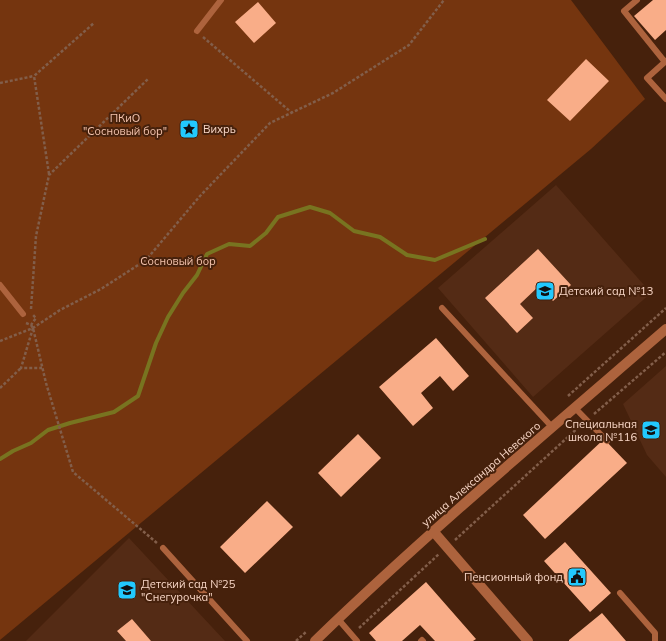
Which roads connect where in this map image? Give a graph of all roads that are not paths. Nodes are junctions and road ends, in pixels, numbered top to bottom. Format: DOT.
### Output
graph roads {
  1 [pos="221,0"];
  2 [pos="637,0"];
  3 [pos="197,31"];
  4 [pos="666,62"];
  5 [pos="666,99"];
  6 [pos="0,285"];
  7 [pos="442,308"];
  8 [pos="23,314"];
  9 [pos="666,329"];
  10 [pos="575,408"];
  11 [pos="552,427"];
  12 [pos="607,441"];
  13 [pos="433,532"];
  14 [pos="163,548"];
  15 [pos="620,593"];
  16 [pos="338,619"];
  17 [pos="247,641"];
  18 [pos="315,641"];
  19 [pos="357,641"];
  20 [pos="528,641"];
  21 [pos="655,641"];
  1 -- 3 [label="lane"];
  2 -- 4 [label="lane"];
  4 -- 5 [label="lane"];
  6 -- 8 [label="lane"];
  7 -- 11 [label="lane"];
  9 -- 10 [label="street, улица Александра Невского"];
  10 -- 11 [label="street, улица Александра Невского"];
  10 -- 12 [label="lane"];
  11 -- 13 [label="street, улица Александра Невского"];
  13 -- 16 [label="street, улица Александра Невского"];
  13 -- 20 [label="street"];
  14 -- 17 [label="lane"];
  15 -- 21 [label="lane"];
  16 -- 18 [label="street, улица Александра Невского"];
  16 -- 19 [label="lane"];
}
